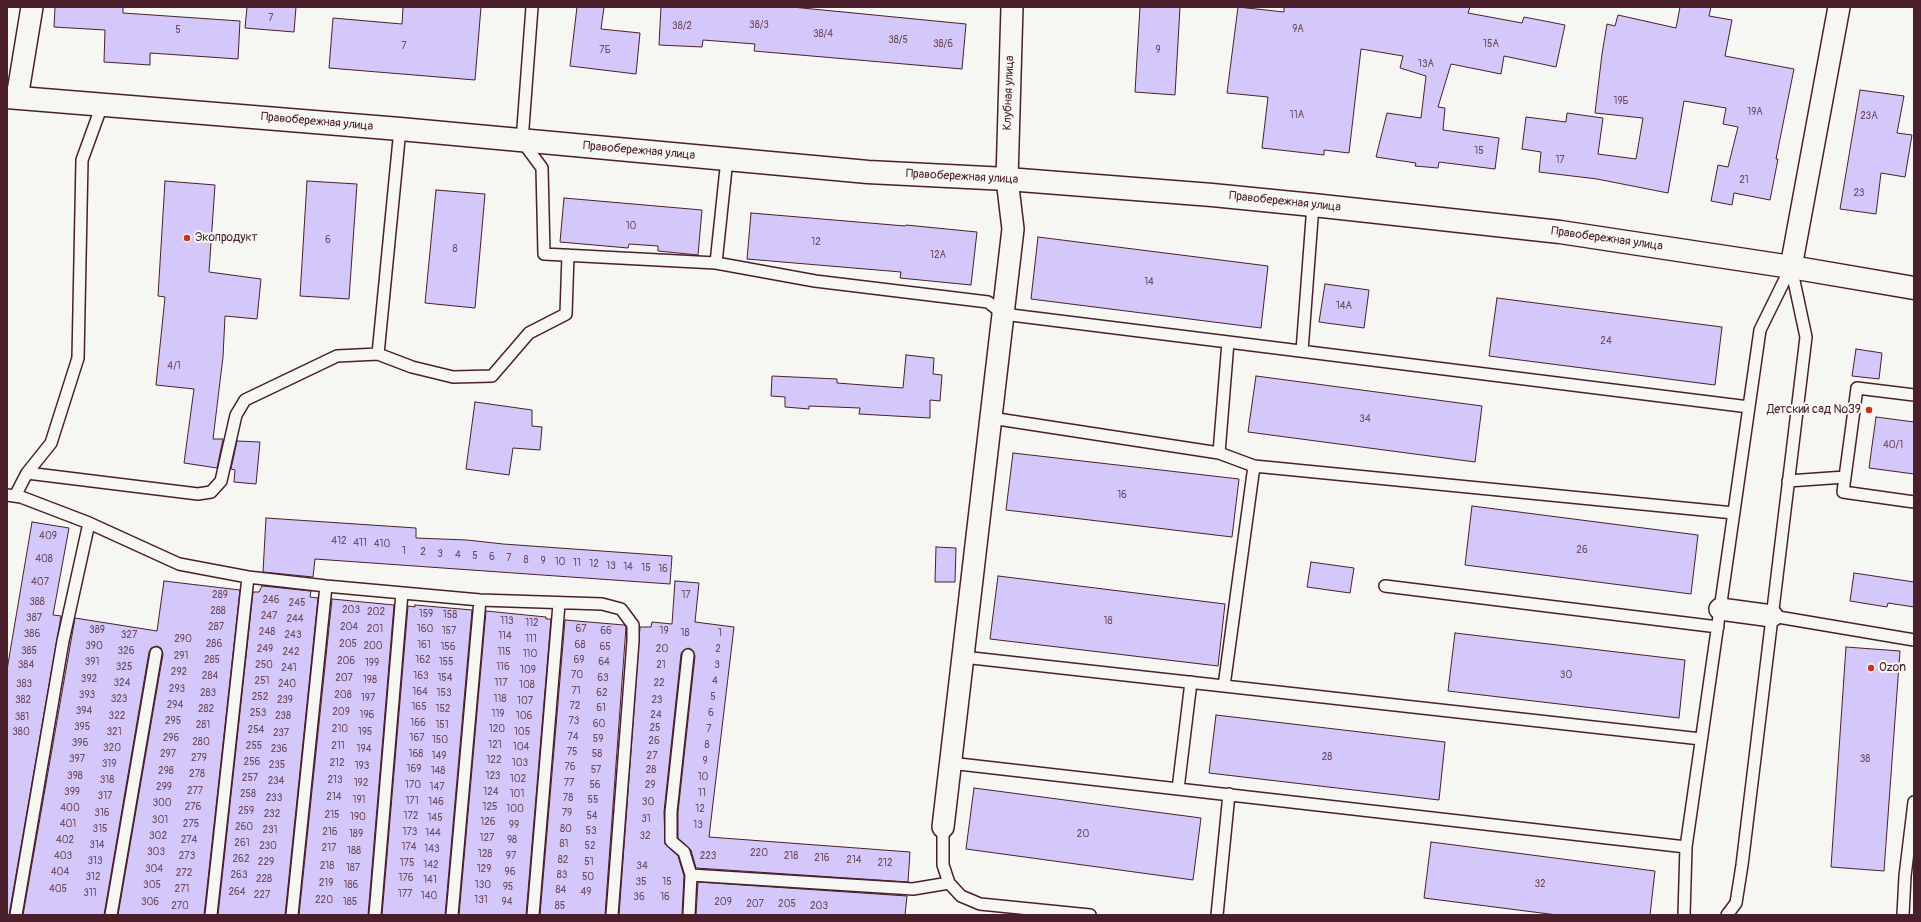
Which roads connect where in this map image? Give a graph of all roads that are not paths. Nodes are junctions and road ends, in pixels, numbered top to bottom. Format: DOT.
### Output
graph roads {
  1 [pos="32,7"];
  2 [pos="532,7"];
  3 [pos="1012,7"];
  4 [pos="1839,7"];
  5 [pos="12,97"];
  6 [pos="102,105"];
  7 [pos="400,129"];
  8 [pos="522,141"];
  9 [pos="727,159"];
  10 [pos="1007,179"];
  11 [pos="1312,205"];
  12 [pos="568,255"];
  13 [pos="716,263"];
  14 [pos="1791,267"];
  15 [pos="1914,288"];
  16 [pos="1003,314"];
  17 [pos="1228,342"];
  18 [pos="1302,351"];
  19 [pos="378,354"];
  20 [pos="1914,395"];
  21 [pos="1749,407"];
  22 [pos="991,418"];
  23 [pos="1219,453"];
  24 [pos="1254,466"];
  25 [pos="27,473"];
  26 [pos="1845,477"];
  27 [pos="1788,481"];
  28 [pos="11,496"];
  29 [pos="1914,502"];
  30 [pos="1734,513"];
  31 [pos="89,524"];
  32 [pos="248,576"];
  33 [pos="326,586"];
  34 [pos="1385,586"];
  35 [pos="402,593"];
  36 [pos="480,600"];
  37 [pos="559,604"];
  38 [pos="1772,616"];
  39 [pos="1719,618"];
  40 [pos="1914,640"];
  41 [pos="156,653"];
  42 [pos="688,655"];
  43 [pos="963,657"];
  44 [pos="1191,682"];
  45 [pos="1224,686"];
  46 [pos="1701,739"];
  47 [pos="950,763"];
  48 [pos="1178,789"];
  49 [pos="1230,794"];
  50 [pos="1914,802"];
  51 [pos="943,826"];
  52 [pos="1686,847"];
  53 [pos="691,875"];
  54 [pos="1909,877"];
  55 [pos="949,883"];
  56 [pos="979,909"];
  57 [pos="16,915"];
  58 [pos="111,915"];
  59 [pos="211,915"];
  60 [pos="292,915"];
  61 [pos="375,915"];
  62 [pos="452,915"];
  63 [pos="533,915"];
  64 [pos="612,915"];
  65 [pos="689,915"];
  66 [pos="1090,915"];
  67 [pos="1216,915"];
  68 [pos="1684,915"];
  69 [pos="1727,915"];
  70 [pos="1903,915"];
  1 -- 5 [label="street"];
  2 -- 8 [label="lane"];
  3 -- 10 [label="street, Клубная улица"];
  4 -- 14 [label="street"];
  5 -- 6 [label="street, Правобережная улица"];
  6 -- 7 [label="street, Правобережная улица"];
  6 -- 25 [label="lane"];
  7 -- 8 [label="street, Правобережная улица"];
  7 -- 19 [label="lane"];
  8 -- 9 [label="street, Правобережная улица"];
  8 -- 12 [label="lane"];
  9 -- 10 [label="street, Правобережная улица"];
  9 -- 13 [label="lane"];
  10 -- 11 [label="street, Правобережная улица"];
  10 -- 16 [label="street, Клубная улица"];
  11 -- 14 [label="street, Правобережная улица"];
  11 -- 18 [label="lane"];
  12 -- 13 [label="lane"];
  12 -- 19 [label="lane"];
  13 -- 16 [label="lane"];
  14 -- 15 [label="street, Правобережная улица"];
  14 -- 21 [label="lane"];
  14 -- 27 [label="lane"];
  16 -- 17 [label="lane"];
  16 -- 22 [label="street, Клубная улица"];
  17 -- 18 [label="lane"];
  17 -- 23 [label="lane"];
  18 -- 21 [label="lane"];
  19 -- 25 [label="lane"];
  20 -- 26 [label="lane"];
  21 -- 30 [label="lane"];
  22 -- 23 [label="lane"];
  22 -- 43 [label="street, Клубная улица"];
  23 -- 24 [label="lane"];
  24 -- 30 [label="lane"];
  24 -- 45 [label="lane"];
  25 -- 28 [label="lane"];
  26 -- 27 [label="lane"];
  26 -- 29 [label="lane"];
  27 -- 38 [label="lane"];
  28 -- 31 [label="lane"];
  30 -- 39 [label="lane"];
  31 -- 32 [label="lane"];
  31 -- 57 [label="lane"];
  32 -- 33 [label="lane"];
  32 -- 59 [label="lane"];
  33 -- 35 [label="lane"];
  33 -- 60 [label="lane"];
  34 -- 39 [label="lane"];
  35 -- 36 [label="lane"];
  35 -- 61 [label="lane"];
  36 -- 37 [label="lane"];
  36 -- 62 [label="lane"];
  37 -- 63 [label="lane"];
  37 -- 64 [label="lane"];
  38 -- 39 [label="street"];
  38 -- 40 [label="lane"];
  38 -- 69 [label="lane"];
  39 -- 46 [label="lane"];
  41 -- 58 [label="lane"];
  42 -- 53 [label="lane"];
  43 -- 44 [label="lane"];
  43 -- 47 [label="street, Клубная улица"];
  44 -- 45 [label="lane"];
  44 -- 48 [label="lane"];
  45 -- 46 [label="lane"];
  46 -- 52 [label="lane"];
  47 -- 48 [label="lane"];
  47 -- 51 [label="street, Клубная улица"];
  48 -- 49 [label="lane"];
  49 -- 52 [label="lane"];
  49 -- 67 [label="lane"];
  50 -- 54 [label="lane"];
  51 -- 55 [label="lane"];
  52 -- 68 [label="lane"];
  53 -- 55 [label="lane"];
  53 -- 65 [label="lane"];
  54 -- 70 [label="lane"];
  55 -- 56 [label="lane"];
  56 -- 66 [label="lane"];
}
